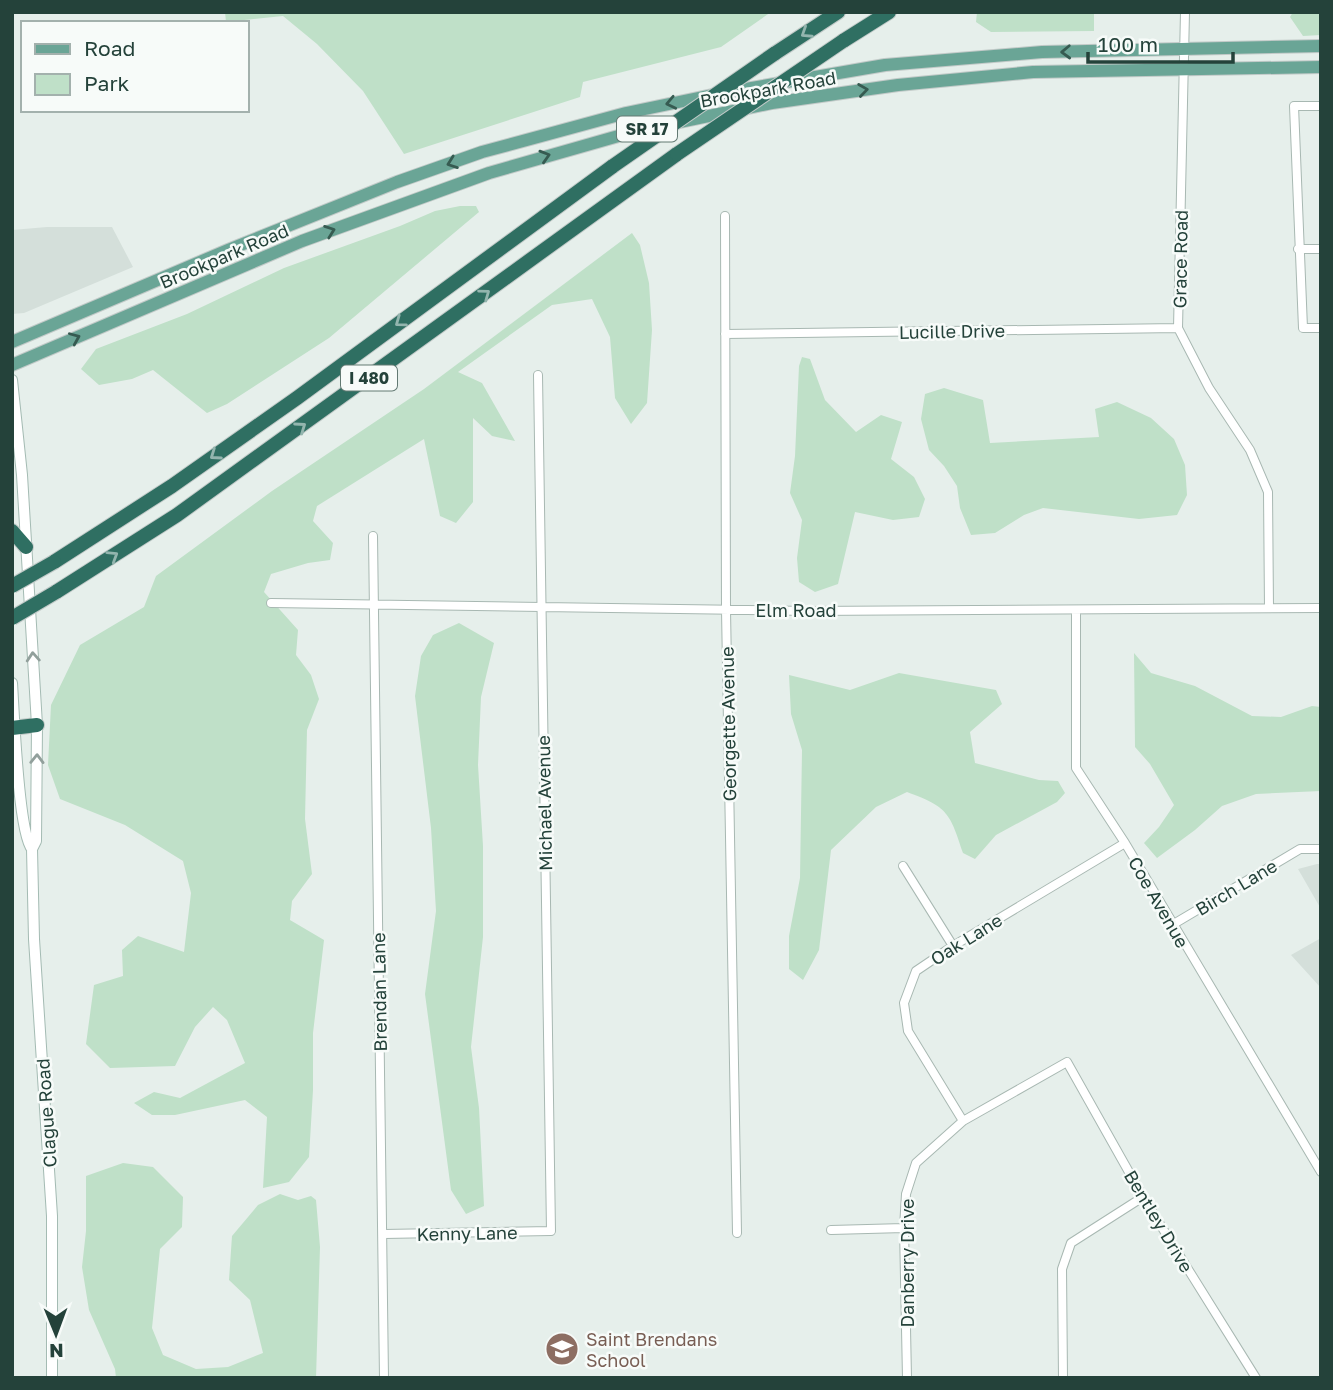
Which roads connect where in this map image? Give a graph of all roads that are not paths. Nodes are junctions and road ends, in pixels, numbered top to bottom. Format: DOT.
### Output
graph roads {
  1 [pos="838,12"];
  2 [pos="889,12"];
  3 [pos="1185,12"];
  4 [pos="1321,47"];
  5 [pos="1184,48"];
  6 [pos="1321,67"];
  7 [pos="1184,69"];
  8 [pos="1321,106"];
  9 [pos="725,216"];
  10 [pos="1298,249"];
  11 [pos="1321,249"];
  12 [pos="1178,328"];
  13 [pos="1321,328"];
  14 [pos="725,334"];
  15 [pos="12,342"];
  16 [pos="12,365"];
  17 [pos="538,375"];
  18 [pos="12,380"];
  19 [pos="12,531"];
  20 [pos="373,536"];
  21 [pos="26,547"];
  22 [pos="12,586"];
  23 [pos="271,603"];
  24 [pos="373,606"];
  25 [pos="541,608"];
  26 [pos="1269,608"];
  27 [pos="1321,608"];
  28 [pos="726,610"];
  29 [pos="1076,610"];
  30 [pos="12,618"];
  31 [pos="12,683"];
  32 [pos="37,725"];
  33 [pos="14,727"];
  34 [pos="1125,844"];
  35 [pos="32,849"];
  36 [pos="1321,849"];
  37 [pos="903,866"];
  38 [pos="1172,925"];
  39 [pos="953,946"];
  40 [pos="1066,1062"];
  41 [pos="963,1121"];
  42 [pos="1321,1172"];
  43 [pos="1143,1197"];
  44 [pos="904,1228"];
  45 [pos="831,1230"];
  46 [pos="551,1231"];
  47 [pos="737,1233"];
  48 [pos="383,1234"];
  49 [pos="52,1378"];
  50 [pos="384,1378"];
  51 [pos="907,1378"];
  52 [pos="1063,1378"];
  53 [pos="1256,1378"];
  1 -- 22 [label="highway, I 480, one-way, bridge"];
  30 -- 2 [label="highway, I 480, one-way, bridge"];
  3 -- 5 [label="street, Grace Road"];
  4 -- 5 [label="main road, Brookpark Road / SR 17"];
  5 -- 7 [label="street, Grace Road"];
  5 -- 15 [label="main road, Brookpark Road / SR 17, one-way"];
  6 -- 7 [label="main road, Brookpark Road / SR 17"];
  7 -- 12 [label="street, Grace Road"];
  16 -- 7 [label="main road, Brookpark Road / SR 17, one-way"];
  8 -- 10 [label="street"];
  9 -- 14 [label="street, Georgette Avenue"];
  10 -- 11 [label="street"];
  10 -- 13 [label="street"];
  12 -- 14 [label="street, Lucille Drive"];
  12 -- 26 [label="street, Grace Road"];
  14 -- 28 [label="street, Georgette Avenue"];
  17 -- 25 [label="street, Michael Avenue"];
  18 -- 21 [label="main road, Clague Road"];
  19 -- 21 [label="highway"];
  20 -- 24 [label="street, Brendan Lane"];
  32 -- 21 [label="main road, Clague Road, one-way"];
  23 -- 24 [label="street, Elm Road"];
  24 -- 25 [label="street, Elm Road"];
  24 -- 48 [label="street, Brendan Lane"];
  25 -- 28 [label="street, Elm Road"];
  25 -- 46 [label="street, Michael Avenue"];
  26 -- 27 [label="street, Elm Road"];
  26 -- 29 [label="street, Elm Road"];
  28 -- 29 [label="street, Elm Road"];
  28 -- 47 [label="street, Georgette Avenue"];
  29 -- 34 [label="street, Coe Avenue"];
  31 -- 33 [label="main road, Clague Road"];
  32 -- 33 [label="highway"];
  35 -- 32 [label="main road, Clague Road, one-way"];
  33 -- 35 [label="main road, Clague Road"];
  34 -- 38 [label="street, Coe Avenue"];
  34 -- 39 [label="street, Oak Lane"];
  35 -- 49 [label="main road, Clague Road"];
  36 -- 38 [label="street, Birch Lane"];
  37 -- 39 [label="street"];
  38 -- 42 [label="street, Coe Avenue"];
  39 -- 41 [label="street, Oak Lane"];
  40 -- 41 [label="street, Danberry Drive"];
  40 -- 43 [label="street, Bentley Drive"];
  41 -- 44 [label="street, Danberry Drive"];
  43 -- 52 [label="street"];
  43 -- 53 [label="street, Bentley Drive"];
  44 -- 45 [label="street"];
  44 -- 51 [label="street, Danberry Drive"];
  46 -- 48 [label="street, Kenny Lane"];
  48 -- 50 [label="street, Brendan Lane"];
}
